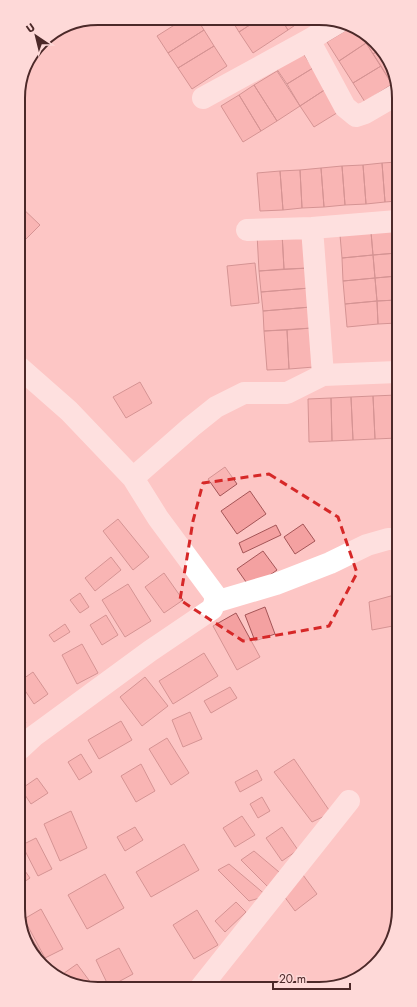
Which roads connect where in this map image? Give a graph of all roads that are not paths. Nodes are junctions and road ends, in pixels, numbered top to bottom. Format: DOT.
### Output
graph roads {
  1 [pos="332,26"];
  2 [pos="309,40"];
  3 [pos="203,98"];
  4 [pos="392,98"];
  5 [pos="392,221"];
  6 [pos="312,228"];
  7 [pos="247,230"];
  8 [pos="25,372"];
  9 [pos="392,372"];
  10 [pos="323,375"];
  11 [pos="133,478"];
  12 [pos="392,539"];
  13 [pos="215,602"];
  14 [pos="25,744"];
  15 [pos="349,801"];
  16 [pos="205,982"];
  1 -- 2 [label="street"];
  2 -- 3 [label="street"];
  2 -- 4 [label="street"];
  5 -- 6 [label="street"];
  6 -- 7 [label="street"];
  6 -- 10 [label="street"];
  8 -- 11 [label="street"];
  9 -- 10 [label="street"];
  10 -- 11 [label="street"];
  11 -- 13 [label="street"];
  12 -- 13 [label="street"];
  13 -- 14 [label="street"];
  15 -- 16 [label="street"];
}
